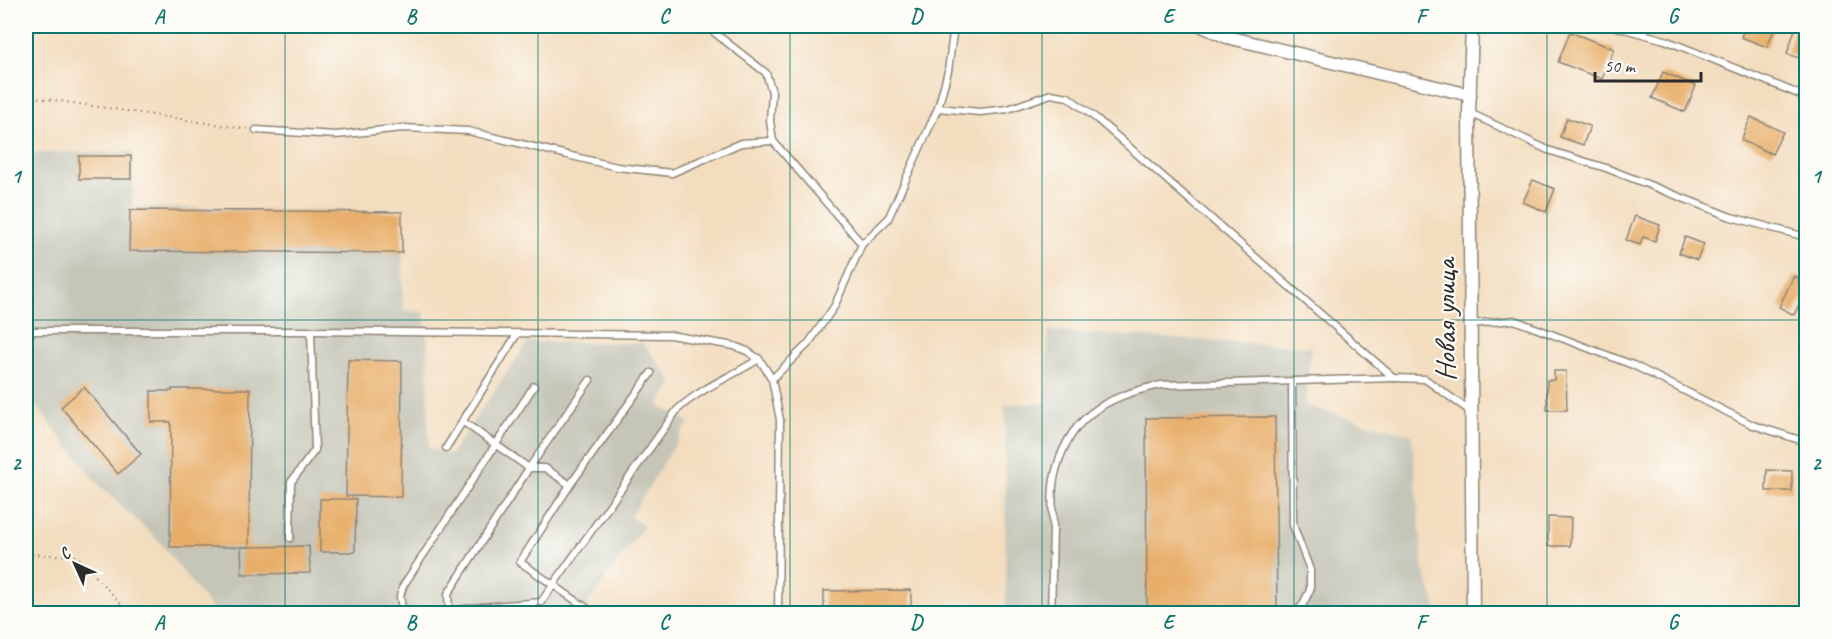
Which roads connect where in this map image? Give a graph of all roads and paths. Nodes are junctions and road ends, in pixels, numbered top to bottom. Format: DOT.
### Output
graph roads {
  1 [pos="706,26"];
  2 [pos="954,26"];
  3 [pos="1202,26"];
  4 [pos="1472,26"];
  5 [pos="1613,26"];
  6 [pos="1470,95"];
  7 [pos="26,96"];
  8 [pos="1806,98"];
  9 [pos="938,108"];
  10 [pos="1469,113"];
  11 [pos="256,130"];
  12 [pos="773,141"];
  13 [pos="1806,237"];
  14 [pos="862,244"];
  15 [pos="1471,324"];
  16 [pos="26,331"];
  17 [pos="311,331"];
  18 [pos="517,334"];
  19 [pos="759,359"];
  20 [pos="651,373"];
  21 [pos="1394,378"];
  22 [pos="590,380"];
  23 [pos="772,380"];
  24 [pos="1292,382"];
  25 [pos="534,386"];
  26 [pos="1470,411"];
  27 [pos="462,421"];
  28 [pos="1806,442"];
  29 [pos="495,444"];
  30 [pos="446,448"];
  31 [pos="529,468"];
  32 [pos="570,485"];
  33 [pos="290,538"];
  34 [pos="26,554"];
  35 [pos="553,585"];
  36 [pos="449,611"];
  37 [pos="591,611"];
  38 [pos="133,614"];
  39 [pos="403,614"];
  40 [pos="440,614"];
  41 [pos="778,614"];
  42 [pos="1051,614"];
  43 [pos="1294,614"];
  44 [pos="1473,614"];
  1 -- 12 [label="lane"];
  2 -- 9 [label="lane"];
  3 -- 6 [label="street"];
  4 -- 6 [label="street, Новая улица"];
  5 -- 8 [label="lane"];
  6 -- 10 [label="street, Новая улица"];
  7 -- 11 [label="path"];
  9 -- 14 [label="lane"];
  9 -- 21 [label="lane"];
  10 -- 13 [label="lane"];
  10 -- 15 [label="street, Новая улица"];
  11 -- 12 [label="lane"];
  12 -- 14 [label="lane"];
  14 -- 23 [label="lane"];
  15 -- 26 [label="street, Новая улица"];
  15 -- 28 [label="lane"];
  16 -- 17 [label="lane"];
  17 -- 18 [label="lane"];
  17 -- 33 [label="lane"];
  18 -- 19 [label="lane"];
  18 -- 27 [label="lane"];
  19 -- 23 [label="lane"];
  19 -- 35 [label="lane"];
  20 -- 32 [label="lane"];
  21 -- 24 [label="lane"];
  21 -- 26 [label="lane"];
  22 -- 31 [label="lane"];
  23 -- 41 [label="lane"];
  24 -- 42 [label="lane"];
  24 -- 43 [label="lane"];
  25 -- 29 [label="lane"];
  26 -- 44 [label="street, Новая улица"];
  27 -- 29 [label="lane"];
  27 -- 30 [label="lane"];
  29 -- 31 [label="lane"];
  29 -- 39 [label="lane"];
  31 -- 32 [label="lane"];
  31 -- 36 [label="lane"];
  32 -- 35 [label="lane"];
  34 -- 38 [label="path"];
  35 -- 36 [label="lane"];
  35 -- 37 [label="lane"];
  36 -- 40 [label="lane"];
}
